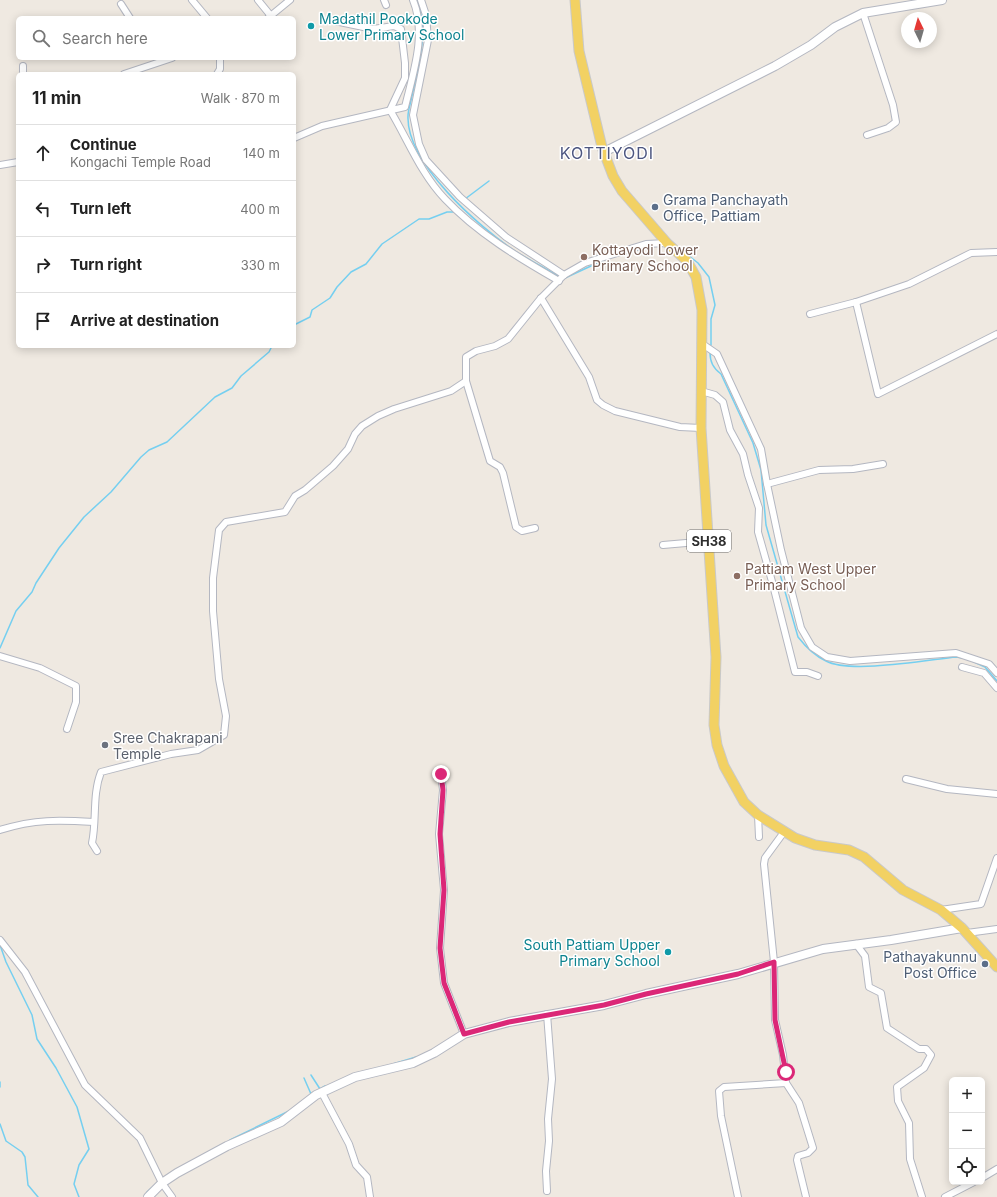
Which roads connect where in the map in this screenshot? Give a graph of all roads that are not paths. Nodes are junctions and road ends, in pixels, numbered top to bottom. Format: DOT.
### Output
graph roads {
  1 [pos="192,0"];
  2 [pos="258,0"];
  3 [pos="290,0"];
  4 [pos="413,0"];
  5 [pos="421,0"];
  6 [pos="575,0"];
  7 [pos="942,0"];
  8 [pos="120,4"];
  9 [pos="863,13"];
  10 [pos="129,16"];
  11 [pos="205,16"];
  12 [pos="269,16"];
  13 [pos="271,16"];
  14 [pos="330,20"];
  15 [pos="220,60"];
  16 [pos="154,61"];
  17 [pos="23,66"];
  18 [pos="23,72"];
  19 [pos="129,72"];
  20 [pos="218,72"];
  21 [pos="390,110"];
  22 [pos="867,135"];
  23 [pos="296,137"];
  24 [pos="604,152"];
  25 [pos="16,162"];
  26 [pos="0,165"];
  27 [pos="667,243"];
  28 [pos="997,252"];
  29 [pos="564,275"];
  30 [pos="559,281"];
  31 [pos="541,298"];
  32 [pos="856,302"];
  33 [pos="810,314"];
  34 [pos="997,334"];
  35 [pos="702,343"];
  36 [pos="466,381"];
  37 [pos="701,391"];
  38 [pos="701,428"];
  39 [pos="883,464"];
  40 [pos="767,484"];
  41 [pos="535,528"];
  42 [pos="709,541"];
  43 [pos="663,545"];
  44 [pos="0,656"];
  45 [pos="962,667"];
  46 [pos="997,672"];
  47 [pos="818,676"];
  48 [pos="997,688"];
  49 [pos="67,728"];
  50 [pos="441,774"];
  51 [pos="906,779"];
  52 [pos="997,794"];
  53 [pos="758,815"];
  54 [pos="94,822"];
  55 [pos="0,830"];
  56 [pos="784,832"];
  57 [pos="759,837"];
  58 [pos="97,851"];
  59 [pos="997,858"];
  60 [pos="941,910"];
  61 [pos="997,929"];
  62 [pos="965,930"];
  63 [pos="0,940"];
  64 [pos="856,944"];
  65 [pos="774,962"];
  66 [pos="997,968"];
  67 [pos="547,1014"];
  68 [pos="464,1034"];
  69 [pos="786,1083"];
  70 [pos="322,1093"];
  71 [pos="997,1169"];
  72 [pos="985,1176"];
  73 [pos="162,1183"];
  74 [pos="968,1185"];
  75 [pos="547,1191"];
  76 [pos="148,1197"];
  77 [pos="172,1197"];
  78 [pos="370,1197"];
  79 [pos="738,1197"];
  80 [pos="806,1197"];
  81 [pos="922,1197"];
  82 [pos="945,1197"];
  1 -- 11 [label="street"];
  2 -- 12 [label="street"];
  3 -- 13 [label="street"];
  4 -- 21 [label="street"];
  5 -- 29 [label="street"];
  6 -- 24 [label="main road, SH38"];
  7 -- 9 [label="main road"];
  8 -- 10 [label="street"];
  9 -- 22 [label="street"];
  9 -- 24 [label="main road"];
  14 -- 21 [label="street"];
  15 -- 20 [label="street"];
  16 -- 19 [label="street"];
  17 -- 18 [label="street"];
  21 -- 23 [label="street"];
  21 -- 30 [label="street"];
  24 -- 27 [label="main road, SH38"];
  25 -- 26 [label="street"];
  27 -- 29 [label="street"];
  27 -- 35 [label="main road, SH38"];
  28 -- 32 [label="street"];
  29 -- 30 [label="street"];
  30 -- 31 [label="street"];
  31 -- 36 [label="street"];
  31 -- 38 [label="street"];
  32 -- 33 [label="street"];
  32 -- 34 [label="street"];
  35 -- 37 [label="main road, SH38"];
  35 -- 40 [label="street"];
  36 -- 41 [label="street"];
  36 -- 54 [label="street"];
  37 -- 38 [label="main road, SH38"];
  37 -- 47 [label="street"];
  38 -- 42 [label="main road, SH38"];
  39 -- 40 [label="street"];
  40 -- 46 [label="street"];
  42 -- 43 [label="street"];
  42 -- 53 [label="main road, SH38"];
  44 -- 49 [label="street"];
  45 -- 48 [label="street"];
  50 -- 68 [label="street"];
  51 -- 52 [label="street"];
  53 -- 56 [label="main road, SH38"];
  53 -- 57 [label="street"];
  54 -- 55 [label="street"];
  54 -- 58 [label="street"];
  56 -- 60 [label="main road, SH38"];
  56 -- 65 [label="street"];
  59 -- 60 [label="street"];
  60 -- 62 [label="main road, SH38"];
  61 -- 62 [label="street"];
  62 -- 64 [label="main road"];
  62 -- 66 [label="main road, SH38"];
  63 -- 73 [label="street"];
  64 -- 65 [label="main road"];
  64 -- 81 [label="street"];
  65 -- 67 [label="main road"];
  65 -- 69 [label="street"];
  67 -- 68 [label="main road"];
  67 -- 75 [label="street"];
  68 -- 70 [label="main road"];
  69 -- 79 [label="street"];
  69 -- 80 [label="street"];
  70 -- 73 [label="main road"];
  70 -- 78 [label="street"];
  71 -- 72 [label="street"];
  73 -- 76 [label="main road"];
  73 -- 77 [label="street"];
  74 -- 82 [label="street"];
}
